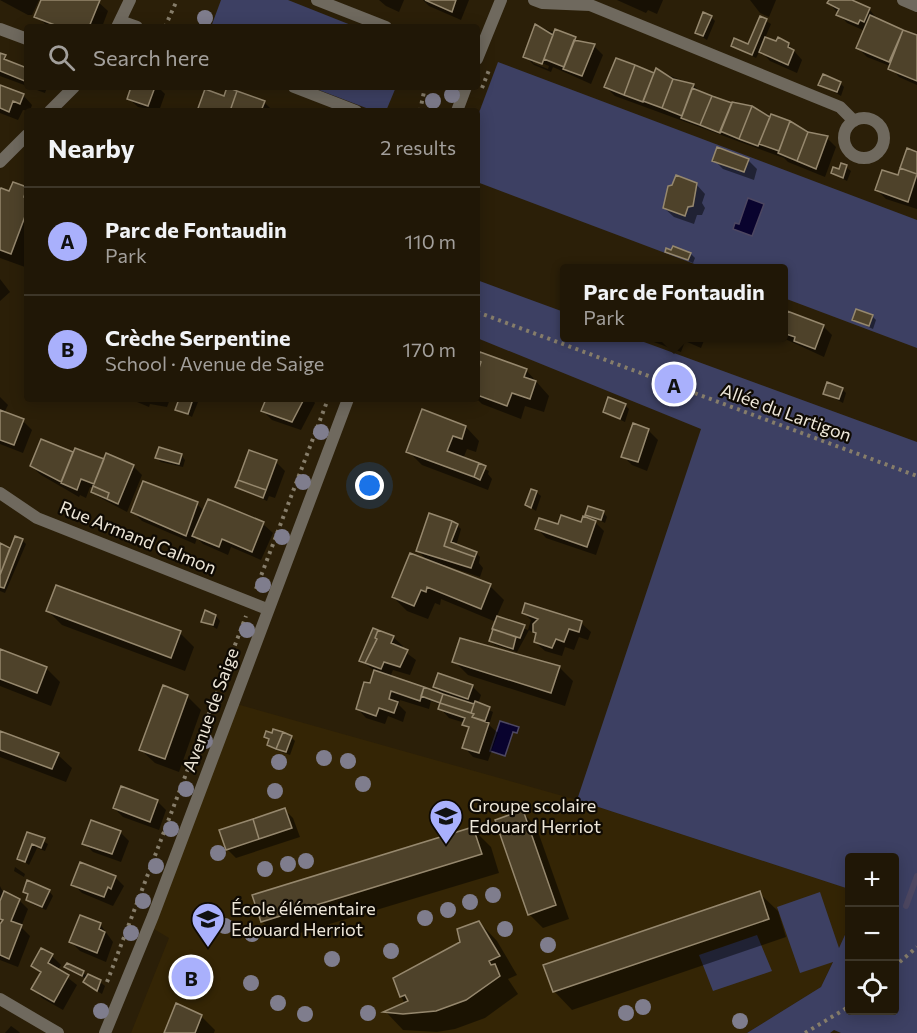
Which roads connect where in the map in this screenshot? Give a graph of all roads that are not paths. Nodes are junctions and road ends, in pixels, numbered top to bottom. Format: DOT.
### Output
graph roads {
  1 [pos="130,0"];
  2 [pos="317,0"];
  3 [pos="501,0"];
  4 [pos="534,0"];
  5 [pos="903,0"];
  6 [pos="917,6"];
  7 [pos="118,24"];
  8 [pos="378,24"];
  9 [pos="0,29"];
  10 [pos="24,38"];
  11 [pos="480,52"];
  12 [pos="71,90"];
  13 [pos="302,90"];
  14 [pos="465,90"];
  15 [pos="53,108"];
  16 [pos="348,108"];
  17 [pos="458,108"];
  18 [pos="854,121"];
  19 [pos="24,138"];
  20 [pos="0,162"];
  21 [pos="347,402"];
  22 [pos="0,494"];
  23 [pos="267,609"];
  24 [pos="0,999"];
  25 [pos="58,1033"];
  26 [pos="105,1033"];
  1 -- 7 [label="street"];
  2 -- 8 [label="street"];
  3 -- 11 [label="street"];
  4 -- 18 [label="street"];
  5 -- 6 [label="street"];
  9 -- 10 [label="street"];
  12 -- 15 [label="street"];
  13 -- 16 [label="street"];
  14 -- 17 [label="street"];
  19 -- 20 [label="street"];
  21 -- 23 [label="street, Avenue de Saige"];
  22 -- 23 [label="street, Rue Armand Calmon"];
  23 -- 26 [label="street, Avenue de Saige"];
  24 -- 25 [label="street"];
}
